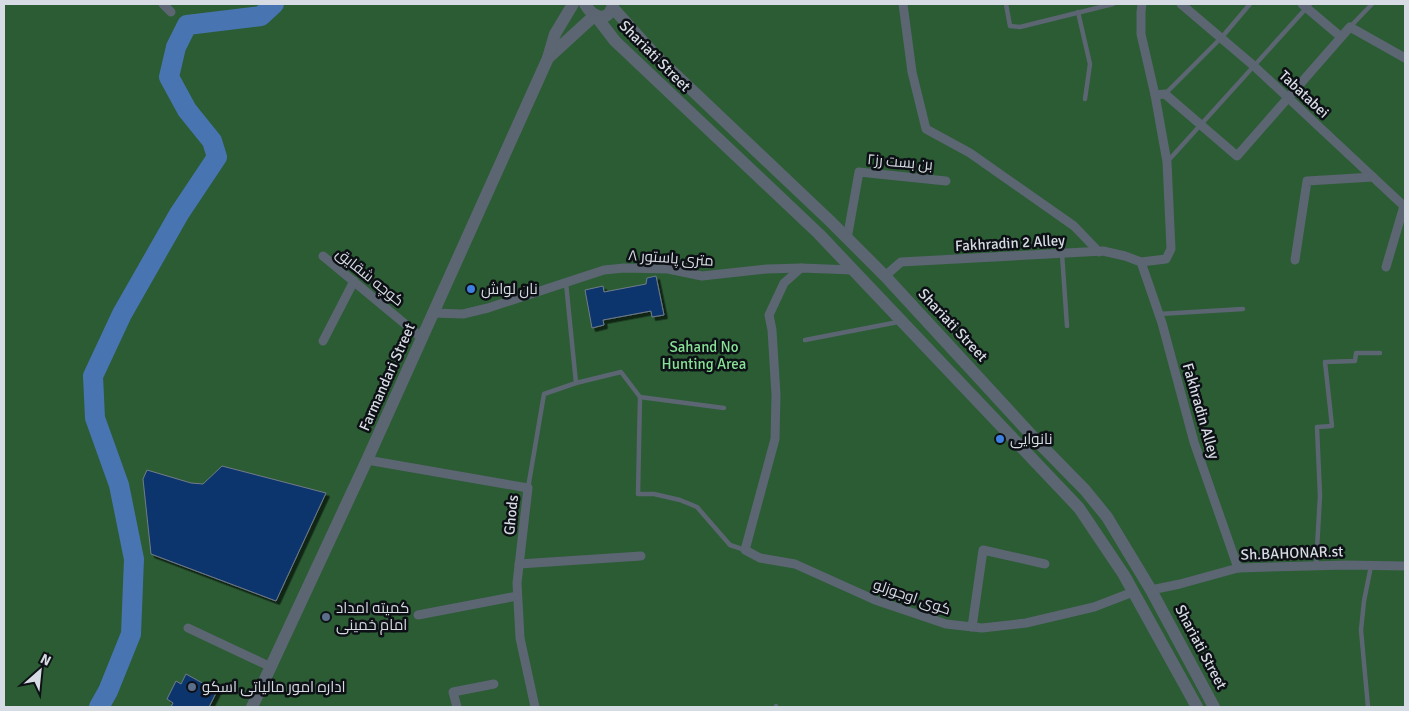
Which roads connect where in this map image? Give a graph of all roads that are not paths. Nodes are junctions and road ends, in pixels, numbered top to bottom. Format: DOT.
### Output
graph roads {
  1 [pos="163,4"];
  2 [pos="573,4"];
  3 [pos="585,4"];
  4 [pos="903,4"];
  5 [pos="1006,4"];
  6 [pos="1113,4"];
  7 [pos="1142,4"];
  8 [pos="1181,4"];
  9 [pos="1250,4"];
  10 [pos="1372,4"];
  11 [pos="1306,5"];
  12 [pos="613,6"];
  13 [pos="171,12"];
  14 [pos="1078,12"];
  15 [pos="595,16"];
  16 [pos="1350,27"];
  17 [pos="1222,37"];
  18 [pos="1341,37"];
  19 [pos="656,56"];
  20 [pos="548,58"];
  21 [pos="1405,58"];
  22 [pos="1254,66"];
  23 [pos="643,68"];
  24 [pos="1155,94"];
  25 [pos="1165,94"];
  26 [pos="1288,98"];
  27 [pos="1085,99"];
  28 [pos="1202,125"];
  29 [pos="1167,162"];
  30 [pos="1373,177"];
  31 [pos="946,180"];
  32 [pos="1405,207"];
  33 [pos="847,239"];
  34 [pos="1099,252"];
  35 [pos="1062,254"];
  36 [pos="323,256"];
  37 [pos="1295,260"];
  38 [pos="1141,262"];
  39 [pos="1386,267"];
  40 [pos="801,268"];
  41 [pos="853,270"];
  42 [pos="885,276"];
  43 [pos="354,280"];
  44 [pos="566,283"];
  45 [pos="1242,309"];
  46 [pos="433,314"];
  47 [pos="1159,314"];
  48 [pos="902,321"];
  49 [pos="1067,326"];
  50 [pos="422,338"];
  51 [pos="805,340"];
  52 [pos="323,341"];
  53 [pos="1380,353"];
  54 [pos="984,382"];
  55 [pos="576,383"];
  56 [pos="971,394"];
  57 [pos="640,397"];
  58 [pos="724,408"];
  59 [pos="367,460"];
  60 [pos="528,488"];
  61 [pos="745,550"];
  62 [pos="641,556"];
  63 [pos="519,564"];
  64 [pos="1045,564"];
  65 [pos="1316,566"];
  66 [pos="1372,566"];
  67 [pos="1405,566"];
  68 [pos="1238,568"];
  69 [pos="1151,590"];
  70 [pos="1133,592"];
  71 [pos="518,596"];
  72 [pos="418,615"];
  73 [pos="972,627"];
  74 [pos="188,628"];
  75 [pos="271,667"];
  76 [pos="494,684"];
  77 [pos="252,707"];
  78 [pos="457,707"];
  79 [pos="535,707"];
  80 [pos="1196,707"];
  81 [pos="1214,707"];
  82 [pos="1368,707"];
  1 -- 13 [label="street"];
  2 -- 20 [label="main road, Farmandari Street"];
  3 -- 15 [label="main road, Shariati Street"];
  4 -- 34 [label="street"];
  5 -- 14 [label="lane"];
  6 -- 14 [label="lane"];
  7 -- 24 [label="street"];
  8 -- 17 [label="street, Tabatabei"];
  9 -- 17 [label="lane"];
  10 -- 16 [label="lane"];
  11 -- 18 [label="street"];
  11 -- 22 [label="lane"];
  12 -- 15 [label="main road, Farmandari Street"];
  12 -- 19 [label="main road, Shariati Street"];
  14 -- 27 [label="lane"];
  15 -- 20 [label="main road, Farmandari Street"];
  15 -- 23 [label="main road, Shariati Street"];
  16 -- 18 [label="street"];
  16 -- 21 [label="street"];
  17 -- 22 [label="street, Tabatabei"];
  17 -- 25 [label="lane"];
  18 -- 26 [label="street"];
  19 -- 23 [label="main road"];
  19 -- 33 [label="main road, Shariati Street"];
  20 -- 46 [label="main road, Farmandari Street"];
  22 -- 26 [label="street, Tabatabei"];
  22 -- 28 [label="lane"];
  23 -- 41 [label="main road, Shariati Street"];
  24 -- 25 [label="street"];
  24 -- 29 [label="street"];
  25 -- 28 [label="street"];
  26 -- 28 [label="street"];
  26 -- 30 [label="street, Tabatabei"];
  28 -- 29 [label="lane"];
  29 -- 38 [label="street"];
  30 -- 32 [label="street, Tabatabei"];
  30 -- 37 [label="street"];
  31 -- 33 [label="street, بن بست رز۲"];
  32 -- 39 [label="street"];
  33 -- 42 [label="main road, Shariati Street"];
  34 -- 35 [label="street, Fakhradin 2 Alley"];
  34 -- 38 [label="street, Fakhradin 2 Alley"];
  35 -- 42 [label="street, Fakhradin 2 Alley"];
  35 -- 49 [label="lane"];
  36 -- 43 [label="street, کوچه شقایق"];
  38 -- 47 [label="street, Fakhradin Alley"];
  40 -- 41 [label="street, ۸ متری پاستور"];
  40 -- 44 [label="street, ۸ متری پاستور"];
  40 -- 61 [label="street"];
  41 -- 48 [label="main road, Shariati Street"];
  42 -- 54 [label="main road, Shariati Street"];
  43 -- 50 [label="street, کوچه شقایق"];
  43 -- 52 [label="street"];
  44 -- 46 [label="street, ۸ متری پاستور"];
  44 -- 55 [label="lane"];
  45 -- 47 [label="lane"];
  46 -- 50 [label="main road, Farmandari Street"];
  47 -- 68 [label="street, Fakhradin Alley"];
  48 -- 51 [label="lane"];
  48 -- 56 [label="main road, Shariati Street"];
  50 -- 59 [label="main road, Farmandari Street"];
  53 -- 65 [label="lane"];
  54 -- 56 [label="main road"];
  54 -- 69 [label="main road, Shariati Street"];
  55 -- 57 [label="lane"];
  55 -- 60 [label="lane"];
  56 -- 70 [label="main road, Shariati Street"];
  57 -- 58 [label="lane"];
  57 -- 61 [label="lane"];
  59 -- 60 [label="street, Ghods"];
  59 -- 75 [label="main road, Farmandari Street"];
  60 -- 63 [label="street, Ghods"];
  61 -- 73 [label="street, کوی اوجوزلو"];
  62 -- 63 [label="street"];
  63 -- 71 [label="street, Ghods"];
  64 -- 73 [label="street"];
  65 -- 66 [label="street, Sh.BAHONAR.st"];
  65 -- 68 [label="street, Sh.BAHONAR.st"];
  66 -- 67 [label="street, Sh.BAHONAR.st"];
  66 -- 82 [label="lane"];
  68 -- 69 [label="street, Sh.BAHONAR.st"];
  69 -- 81 [label="main road, Shariati Street"];
  70 -- 73 [label="street, کوی اوجوزلو"];
  70 -- 80 [label="main road, Shariati Street"];
  71 -- 72 [label="street"];
  71 -- 79 [label="street, Ghods"];
  74 -- 75 [label="street"];
  75 -- 77 [label="main road, Farmandari Street"];
  76 -- 78 [label="street"];
}
